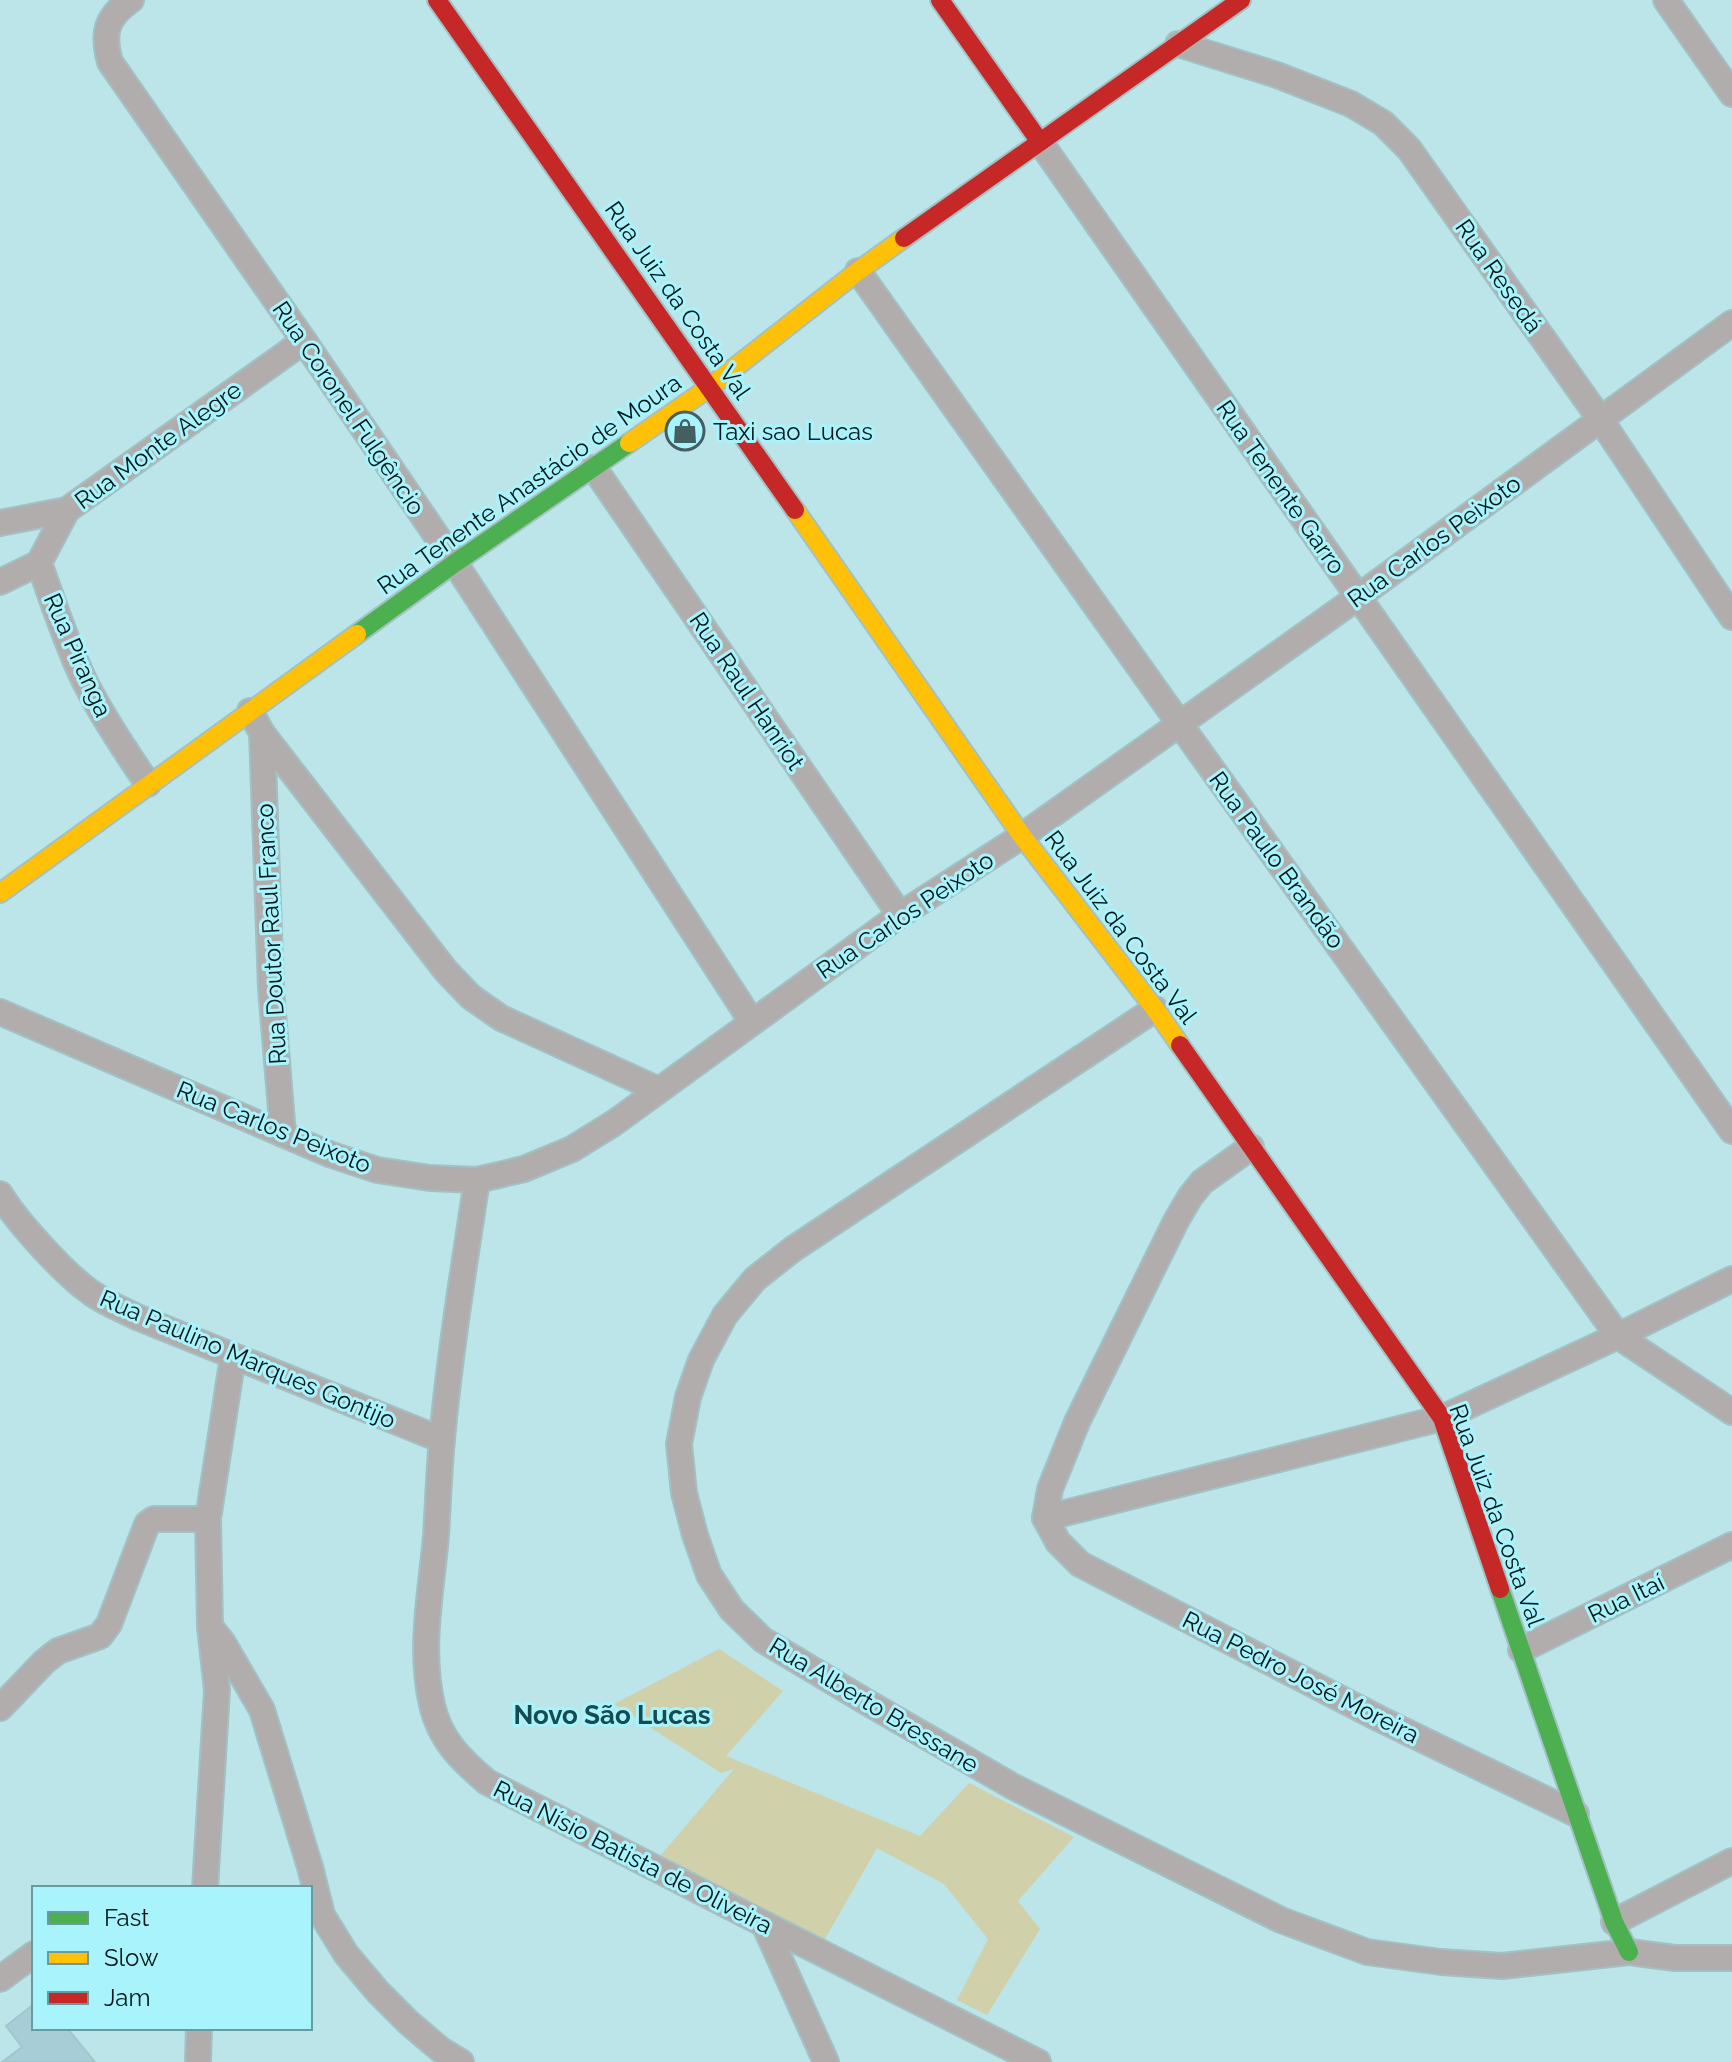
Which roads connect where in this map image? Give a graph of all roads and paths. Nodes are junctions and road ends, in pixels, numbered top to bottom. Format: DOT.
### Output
graph roads {
  1 [pos="131,0"];
  2 [pos="437,0"];
  3 [pos="940,0"];
  4 [pos="1241,0"];
  5 [pos="1666,0"];
  6 [pos="1178,44"];
  7 [pos="1732,94"];
  8 [pos="1040,142"];
  9 [pos="858,271"];
  10 [pos="1732,323"];
  11 [pos="304,341"];
  12 [pos="710,387"];
  13 [pos="1600,419"];
  14 [pos="594,468"];
  15 [pos="67,510"];
  16 [pos="0,523"];
  17 [pos="39,563"];
  18 [pos="455,563"];
  19 [pos="0,582"];
  20 [pos="1358,597"];
  21 [pos="1732,617"];
  22 [pos="250,711"];
  23 [pos="1179,723"];
  24 [pos="262,733"];
  25 [pos="148,784"];
  26 [pos="1022,836"];
  27 [pos="0,893"];
  28 [pos="900,915"];
  29 [pos="1155,1009"];
  30 [pos="0,1012"];
  31 [pos="752,1022"];
  32 [pos="659,1090"];
  33 [pos="1732,1131"];
  34 [pos="283,1134"];
  35 [pos="1251,1147"];
  36 [pos="477,1180"];
  37 [pos="2,1207"];
  38 [pos="1732,1279"];
  39 [pos="1618,1336"];
  40 [pos="233,1356"];
  41 [pos="1732,1412"];
  42 [pos="1442,1418"];
  43 [pos="442,1440"];
  44 [pos="1045,1518"];
  45 [pos="208,1519"];
  46 [pos="1732,1545"];
  47 [pos="210,1627"];
  48 [pos="1521,1650"];
  49 [pos="0,1708"];
  50 [pos="1576,1814"];
  51 [pos="1732,1861"];
  52 [pos="205,1886"];
  53 [pos="1614,1922"];
  54 [pos="764,1924"];
  55 [pos="1629,1952"];
  56 [pos="32,1955"];
  57 [pos="1732,1958"];
  58 [pos="0,1979"];
  59 [pos="199,2030"];
  60 [pos="198,2062"];
  61 [pos="461,2062"];
  62 [pos="826,2062"];
  63 [pos="1038,2062"];
  1 -- 11 [label="street, Rua Coronel Fulgêncio"];
  2 -- 12 [label="street, Rua Juiz da Costa Val"];
  3 -- 8 [label="street, Rua Tenente Garro"];
  4 -- 6 [label="street, Rua Tenente Anastácio de Moura"];
  5 -- 7 [label="street"];
  6 -- 8 [label="street, Rua Tenente Anastácio de Moura"];
  6 -- 13 [label="street, Rua Resedá"];
  8 -- 9 [label="street, Rua Tenente Anastácio de Moura"];
  8 -- 20 [label="street, Rua Tenente Garro"];
  9 -- 12 [label="street, Rua Tenente Anastácio de Moura"];
  9 -- 23 [label="street, Rua Paulo Brandão"];
  10 -- 13 [label="street, Rua Carlos Peixoto"];
  11 -- 15 [label="street, Rua Monte Alegre"];
  11 -- 18 [label="street, Rua Coronel Fulgêncio"];
  12 -- 14 [label="street, Rua Tenente Anastácio de Moura"];
  12 -- 26 [label="street, Rua Juiz da Costa Val"];
  13 -- 20 [label="street, Rua Carlos Peixoto"];
  13 -- 21 [label="street, Rua Resedá"];
  14 -- 18 [label="street, Rua Tenente Anastácio de Moura"];
  14 -- 28 [label="street, Rua Raul Hanriot"];
  15 -- 16 [label="street, Rua Monte Alegre"];
  15 -- 17 [label="street"];
  17 -- 19 [label="street"];
  17 -- 25 [label="street, Rua Piranga"];
  18 -- 22 [label="street, Rua Tenente Anastácio de Moura"];
  18 -- 31 [label="street, Rua Coronel Fulgêncio"];
  20 -- 23 [label="street, Rua Carlos Peixoto"];
  20 -- 33 [label="street, Rua Tenente Garro"];
  22 -- 24 [label="street"];
  22 -- 25 [label="street, Rua Tenente Anastácio de Moura"];
  23 -- 26 [label="street, Rua Carlos Peixoto"];
  23 -- 39 [label="street, Rua Paulo Brandão"];
  24 -- 32 [label="street"];
  24 -- 34 [label="street, Rua Doutor Raul Franco"];
  25 -- 27 [label="street, Rua Tenente Anastácio de Moura"];
  26 -- 28 [label="street, Rua Carlos Peixoto"];
  26 -- 29 [label="street, Rua Juiz da Costa Val"];
  28 -- 31 [label="street, Rua Carlos Peixoto"];
  29 -- 35 [label="street, Rua Juiz da Costa Val"];
  29 -- 55 [label="street, Rua Alberto Bressane"];
  30 -- 34 [label="street, Rua Carlos Peixoto"];
  31 -- 32 [label="street, Rua Carlos Peixoto"];
  32 -- 36 [label="street, Rua Carlos Peixoto"];
  34 -- 36 [label="street, Rua Carlos Peixoto"];
  35 -- 42 [label="street, Rua Juiz da Costa Val"];
  35 -- 44 [label="street"];
  36 -- 43 [label="street, Rua Nísio Batista de Oliveira"];
  37 -- 40 [label="street, Rua Paulino Marques Gontijo"];
  38 -- 39 [label="street"];
  39 -- 41 [label="street, Rua Paulo Brandão"];
  39 -- 42 [label="street"];
  40 -- 43 [label="street, Rua Paulino Marques Gontijo"];
  40 -- 45 [label="street"];
  42 -- 44 [label="street"];
  42 -- 48 [label="street, Rua Juiz da Costa Val"];
  43 -- 54 [label="street, Rua Nísio Batista de Oliveira"];
  44 -- 50 [label="street, Rua Pedro José Moreira"];
  45 -- 47 [label="street"];
  45 -- 49 [label="street"];
  46 -- 48 [label="street, Rua Itaí"];
  47 -- 52 [label="street"];
  47 -- 61 [label="street"];
  48 -- 50 [label="street, Rua Juiz da Costa Val"];
  50 -- 53 [label="street, Rua Juiz da Costa Val"];
  51 -- 53 [label="street"];
  53 -- 55 [label="street, Rua Juiz da Costa Val"];
  54 -- 62 [label="street"];
  54 -- 63 [label="street, Rua Nísio Batista de Oliveira"];
  55 -- 57 [label="street, Rua Alberto Bressane"];
  56 -- 58 [label="street"];
  59 -- 60 [label="street"];
}
